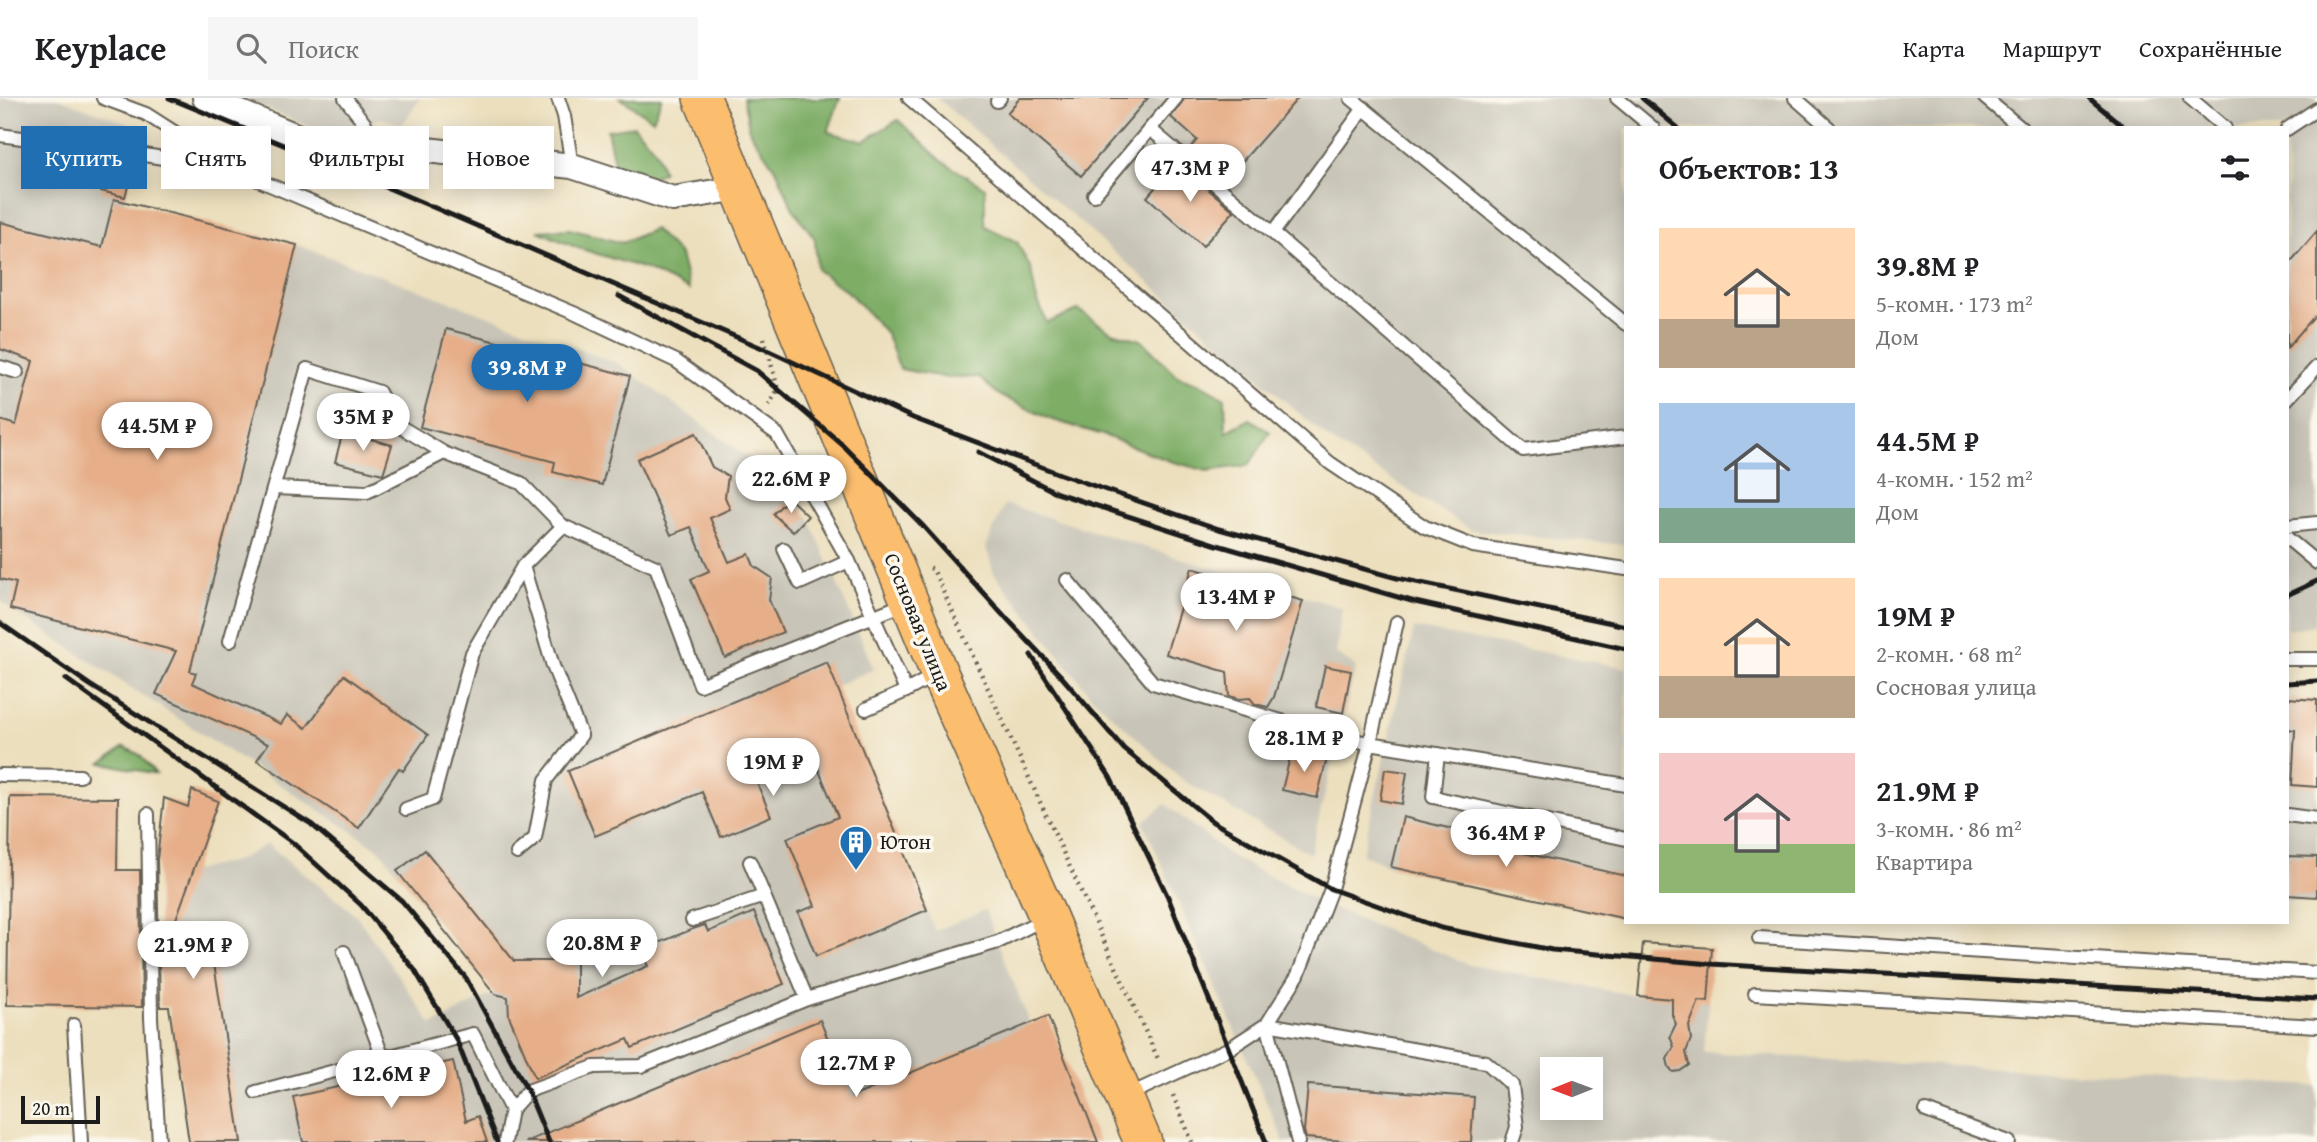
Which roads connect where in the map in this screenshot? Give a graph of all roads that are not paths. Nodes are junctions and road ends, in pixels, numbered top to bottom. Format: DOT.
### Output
graph roads {
  1 [pos="103,98"];
  2 [pos="205,98"];
  3 [pos="345,98"];
  4 [pos="558,98"];
  5 [pos="702,98"];
  6 [pos="909,98"];
  7 [pos="1176,98"];
  8 [pos="1351,98"];
  9 [pos="1617,98"];
  10 [pos="1795,98"];
  11 [pos="1985,98"];
  12 [pos="2190,98"];
  13 [pos="1364,108"];
  14 [pos="2317,109"];
  15 [pos="165,126"];
  16 [pos="366,126"];
  17 [pos="1651,126"];
  18 [pos="1827,126"];
  19 [pos="2019,126"];
  20 [pos="2223,126"];
  21 [pos="2289,128"];
  22 [pos="1150,129"];
  23 [pos="285,131"];
  24 [pos="0,135"];
  25 [pos="429,150"];
  26 [pos="161,158"];
  27 [pos="572,166"];
  28 [pos="271,185"];
  29 [pos="739,188"];
  30 [pos="1094,195"];
  31 [pos="1273,233"];
  32 [pos="1624,322"];
  33 [pos="0,367"];
  34 [pos="2317,367"];
  35 [pos="17,372"];
  36 [pos="2289,397"];
  37 [pos="1624,437"];
  38 [pos="444,453"];
  39 [pos="274,488"];
  40 [pos="2317,523"];
  41 [pos="563,526"];
  42 [pos="2289,526"];
  43 [pos="2289,540"];
  44 [pos="784,549"];
  45 [pos="849,561"];
  46 [pos="2317,562"];
  47 [pos="523,566"];
  48 [pos="1624,569"];
  49 [pos="1067,580"];
  50 [pos="910,602"];
  51 [pos="872,615"];
  52 [pos="1397,622"];
  53 [pos="230,641"];
  54 [pos="2289,659"];
  55 [pos="2317,659"];
  56 [pos="939,673"];
  57 [pos="906,691"];
  58 [pos="866,709"];
  59 [pos="1370,743"];
  60 [pos="1438,754"];
  61 [pos="0,775"];
  62 [pos="80,776"];
  63 [pos="1624,785"];
  64 [pos="406,809"];
  65 [pos="148,814"];
  66 [pos="2289,815"];
  67 [pos="2317,819"];
  68 [pos="1624,839"];
  69 [pos="517,853"];
  70 [pos="750,862"];
  71 [pos="764,896"];
  72 [pos="1048,917"];
  73 [pos="692,920"];
  74 [pos="1759,938"];
  75 [pos="344,952"];
  76 [pos="2317,972"];
  77 [pos="1755,995"];
  78 [pos="807,999"];
  79 [pos="1267,1024"];
  80 [pos="74,1025"];
  81 [pos="2317,1026"];
  82 [pos="383,1058"];
  83 [pos="256,1091"];
  84 [pos="1125,1097"];
  85 [pos="511,1110"];
  86 [pos="1926,1111"];
  87 [pos="1517,1127"];
  88 [pos="81,1142"];
  89 [pos="159,1142"];
  90 [pos="505,1142"];
  91 [pos="1143,1142"];
  92 [pos="1298,1142"];
  93 [pos="1512,1142"];
  94 [pos="1524,1142"];
  95 [pos="2009,1142"];
  1 -- 15 [label="lane"];
  2 -- 23 [label="street"];
  3 -- 16 [label="lane"];
  4 -- 27 [label="lane"];
  5 -- 29 [label="main road, Сосновая улица"];
  6 -- 48 [label="lane"];
  7 -- 22 [label="lane"];
  8 -- 13 [label="lane"];
  9 -- 17 [label="lane"];
  10 -- 18 [label="lane"];
  11 -- 19 [label="lane"];
  12 -- 20 [label="lane"];
  13 -- 31 [label="lane"];
  13 -- 32 [label="lane"];
  14 -- 21 [label="lane"];
  22 -- 30 [label="lane"];
  22 -- 31 [label="lane"];
  24 -- 26 [label="lane"];
  25 -- 27 [label="street"];
  27 -- 29 [label="street"];
  28 -- 45 [label="lane"];
  29 -- 50 [label="main road, Сосновая улица"];
  31 -- 37 [label="lane"];
  33 -- 35 [label="lane"];
  34 -- 36 [label="lane"];
  38 -- 39 [label="lane"];
  38 -- 39 [label="lane"];
  38 -- 41 [label="lane"];
  39 -- 53 [label="lane"];
  40 -- 42 [label="lane"];
  41 -- 47 [label="lane"];
  41 -- 51 [label="lane"];
  43 -- 46 [label="lane"];
  44 -- 45 [label="lane"];
  45 -- 51 [label="lane"];
  47 -- 64 [label="lane"];
  47 -- 69 [label="lane"];
  49 -- 59 [label="lane"];
  50 -- 51 [label="lane"];
  50 -- 56 [label="main road, Сосновая улица"];
  51 -- 57 [label="lane"];
  52 -- 59 [label="lane"];
  54 -- 55 [label="lane"];
  56 -- 57 [label="lane"];
  56 -- 72 [label="main road, Сосновая улица"];
  57 -- 58 [label="lane"];
  59 -- 60 [label="lane"];
  59 -- 79 [label="lane"];
  60 -- 63 [label="lane"];
  60 -- 68 [label="lane"];
  61 -- 62 [label="lane"];
  65 -- 89 [label="lane"];
  66 -- 67 [label="lane"];
  70 -- 71 [label="lane"];
  71 -- 73 [label="lane"];
  71 -- 78 [label="lane"];
  72 -- 78 [label="lane"];
  72 -- 84 [label="main road, Сосновая улица"];
  74 -- 76 [label="lane"];
  75 -- 82 [label="lane"];
  77 -- 81 [label="lane"];
  78 -- 85 [label="lane"];
  79 -- 84 [label="lane"];
  79 -- 87 [label="lane"];
  79 -- 92 [label="lane"];
  80 -- 88 [label="lane"];
  82 -- 83 [label="lane"];
  82 -- 85 [label="lane"];
  84 -- 91 [label="main road, Сосновая улица"];
  85 -- 90 [label="lane"];
  86 -- 95 [label="lane"];
  87 -- 93 [label="lane"];
  87 -- 94 [label="lane"];
}
